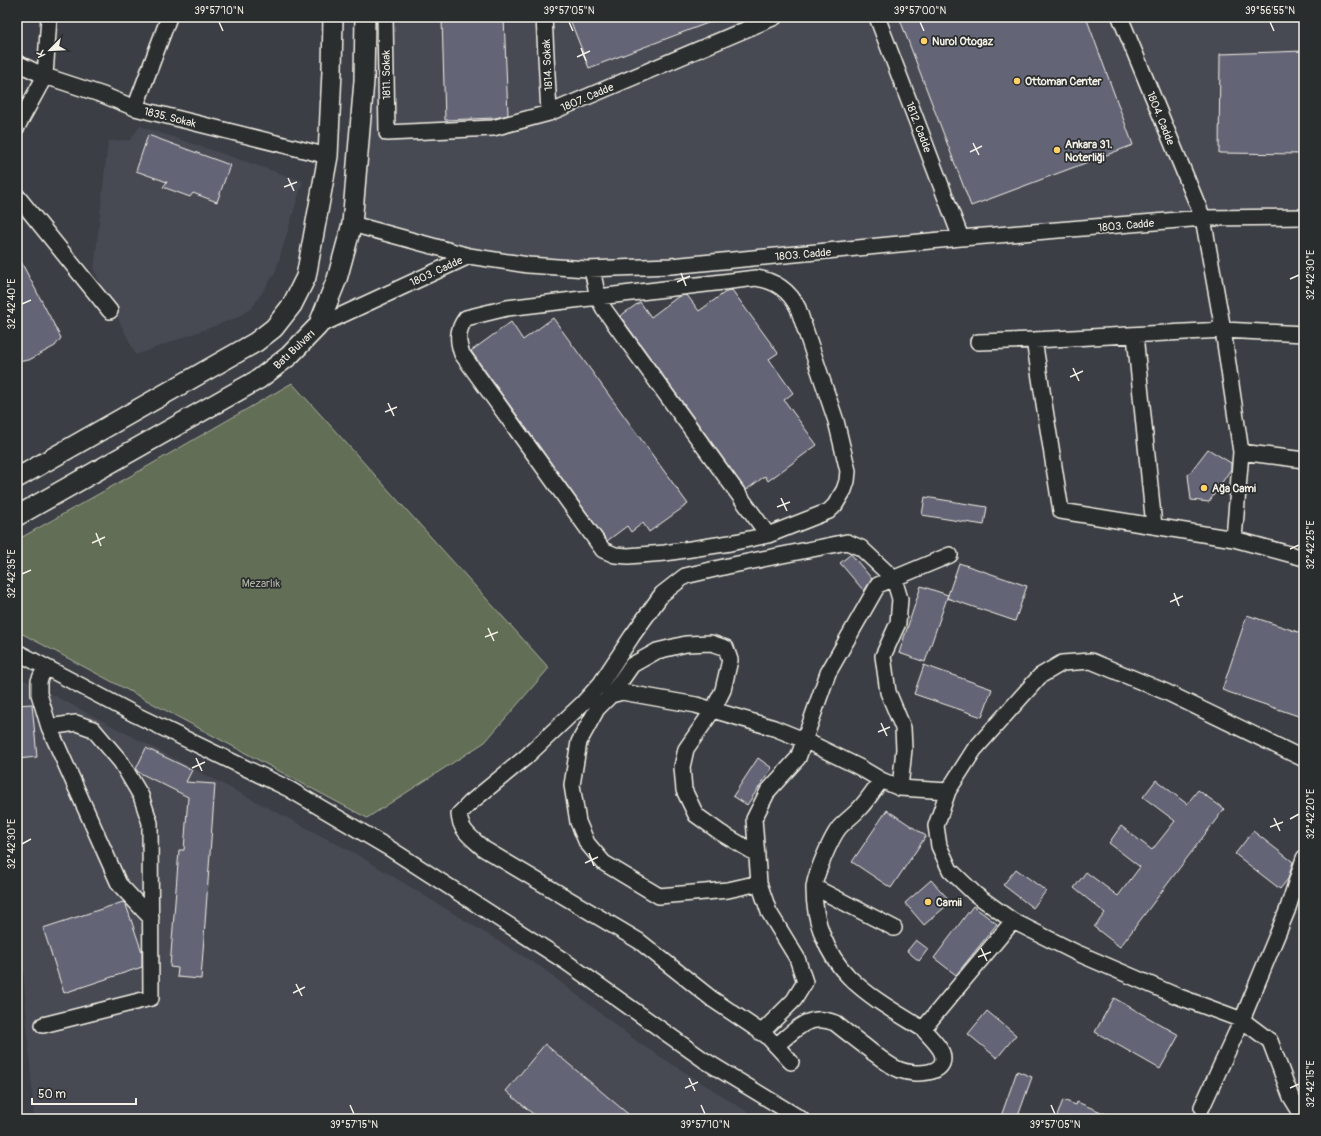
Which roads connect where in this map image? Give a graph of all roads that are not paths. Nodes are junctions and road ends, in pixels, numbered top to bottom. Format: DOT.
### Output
graph roads {
  1 [pos="49,17"];
  2 [pos="169,17"];
  3 [pos="333,17"];
  4 [pos="365,17"];
  5 [pos="385,17"];
  6 [pos="544,17"];
  7 [pos="775,17"];
  8 [pos="877,17"];
  9 [pos="1120,17"];
  10 [pos="17,63"];
  11 [pos="44,76"];
  12 [pos="135,108"];
  13 [pos="549,113"];
  14 [pos="17,127"];
  15 [pos="387,133"];
  16 [pos="328,156"];
  17 [pos="17,196"];
  18 [pos="1304,217"];
  19 [pos="1203,218"];
  20 [pos="352,224"];
  21 [pos="961,238"];
  22 [pos="469,256"];
  23 [pos="592,269"];
  24 [pos="598,298"];
  25 [pos="110,310"];
  26 [pos="318,326"];
  27 [pos="1223,330"];
  28 [pos="1304,334"];
  29 [pos="1135,335"];
  30 [pos="1034,340"];
  31 [pos="978,342"];
  32 [pos="1240,452"];
  33 [pos="1304,460"];
  34 [pos="17,478"];
  35 [pos="17,516"];
  36 [pos="1154,526"];
  37 [pos="768,535"];
  38 [pos="1234,539"];
  39 [pos="950,555"];
  40 [pos="1304,558"];
  41 [pos="894,578"];
  42 [pos="17,652"];
  43 [pos="45,667"];
  44 [pos="601,683"];
  45 [pos="611,695"];
  46 [pos="713,710"];
  47 [pos="49,728"];
  48 [pos="804,740"];
  49 [pos="1304,759"];
  50 [pos="881,780"];
  51 [pos="900,788"];
  52 [pos="948,792"];
  53 [pos="757,854"];
  54 [pos="1304,858"];
  55 [pos="759,883"];
  56 [pos="814,887"];
  57 [pos="151,918"];
  58 [pos="1013,921"];
  59 [pos="894,928"];
  60 [pos="1242,1020"];
  61 [pos="43,1025"];
  62 [pos="923,1029"];
  63 [pos="761,1033"];
  64 [pos="776,1046"];
  65 [pos="791,1062"];
  66 [pos="1202,1107"];
  67 [pos="1304,1118"];
  68 [pos="801,1119"];
  1 -- 11 [label="street"];
  2 -- 12 [label="street"];
  3 -- 16 [label="main road"];
  4 -- 20 [label="main road, Batı Bulvarı"];
  5 -- 15 [label="street, 1811. Sokak"];
  6 -- 13 [label="street, 1814. Sokak"];
  7 -- 13 [label="street, 1807. Cadde"];
  8 -- 21 [label="street, 1812. Cadde"];
  9 -- 19 [label="street, 1804. Cadde"];
  10 -- 11 [label="street, 1835. Sokak"];
  11 -- 12 [label="street, 1835. Sokak"];
  11 -- 14 [label="street"];
  12 -- 16 [label="street, 1835. Sokak"];
  13 -- 15 [label="street, 1807. Cadde"];
  16 -- 34 [label="main road"];
  17 -- 25 [label="street"];
  18 -- 19 [label="street, 1803. Cadde"];
  19 -- 21 [label="street, 1803. Cadde"];
  19 -- 27 [label="street, 1804. Cadde"];
  20 -- 22 [label="street"];
  20 -- 26 [label="main road, Batı Bulvarı"];
  21 -- 23 [label="street, 1803. Cadde"];
  22 -- 23 [label="street, 1803. Cadde"];
  22 -- 26 [label="street, 1803. Cadde"];
  23 -- 24 [label="street"];
  24 -- 37 [label="street"];
  24 -- 37 [label="street"];
  24 -- 37 [label="street"];
  26 -- 35 [label="main road, Batı Bulvarı"];
  27 -- 28 [label="street"];
  27 -- 29 [label="street"];
  27 -- 32 [label="street, 1804. Cadde"];
  29 -- 30 [label="street"];
  29 -- 36 [label="street"];
  30 -- 31 [label="street"];
  30 -- 36 [label="street"];
  32 -- 33 [label="street"];
  32 -- 38 [label="street, 1804. Cadde"];
  36 -- 38 [label="street"];
  38 -- 40 [label="street"];
  39 -- 41 [label="street"];
  41 -- 44 [label="street"];
  41 -- 48 [label="street"];
  41 -- 51 [label="street"];
  42 -- 43 [label="street"];
  43 -- 47 [label="street"];
  43 -- 68 [label="street"];
  44 -- 45 [label="street"];
  44 -- 63 [label="street"];
  45 -- 46 [label="street"];
  45 -- 46 [label="street"];
  45 -- 55 [label="street"];
  46 -- 48 [label="street"];
  46 -- 53 [label="street"];
  47 -- 57 [label="street"];
  47 -- 57 [label="street"];
  48 -- 50 [label="street"];
  48 -- 53 [label="street"];
  49 -- 52 [label="street"];
  50 -- 51 [label="street"];
  50 -- 56 [label="street"];
  51 -- 52 [label="street"];
  52 -- 58 [label="street"];
  53 -- 55 [label="street"];
  54 -- 60 [label="street"];
  55 -- 63 [label="street"];
  56 -- 59 [label="street"];
  56 -- 62 [label="street"];
  57 -- 61 [label="street"];
  58 -- 60 [label="street"];
  58 -- 62 [label="street"];
  60 -- 66 [label="street"];
  60 -- 67 [label="street"];
  62 -- 64 [label="street"];
  63 -- 64 [label="street"];
  64 -- 65 [label="street"];
}
